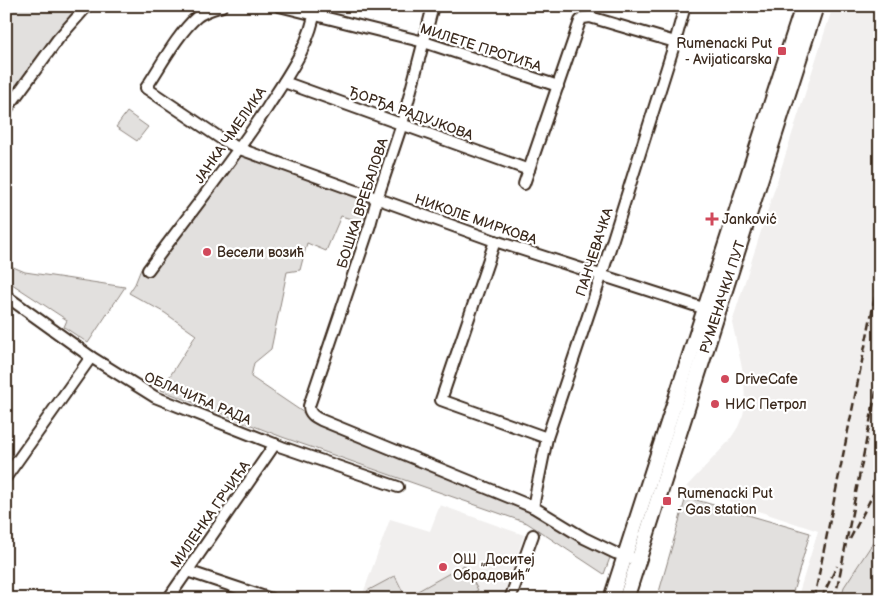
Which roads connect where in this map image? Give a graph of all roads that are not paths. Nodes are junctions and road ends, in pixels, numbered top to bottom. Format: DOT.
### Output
graph roads {
  1 [pos="87,6"];
  2 [pos="222,6"];
  3 [pos="279,6"];
  4 [pos="433,6"];
  5 [pos="685,6"];
  6 [pos="803,6"];
  7 [pos="816,6"];
  8 [pos="315,11"];
  9 [pos="424,42"];
  10 [pos="675,42"];
  11 [pos="284,82"];
  12 [pos="558,86"];
  13 [pos="6,110"];
  14 [pos="402,124"];
  15 [pos="240,149"];
  16 [pos="529,170"];
  17 [pos="524,184"];
  18 [pos="377,199"];
  19 [pos="494,241"];
  20 [pos="148,270"];
  21 [pos="601,276"];
  22 [pos="6,296"];
  23 [pos="706,309"];
  24 [pos="91,357"];
  25 [pos="548,438"];
  26 [pos="275,444"];
  27 [pos="6,477"];
  28 [pos="398,487"];
  29 [pos="533,507"];
  30 [pos="533,535"];
  31 [pos="624,556"];
  32 [pos="639,560"];
  33 [pos="187,571"];
  34 [pos="168,599"];
  35 [pos="271,599"];
  36 [pos="510,599"];
  37 [pos="611,599"];
  38 [pos="626,599"];
  1 -- 13 [label="street"];
  2 -- 15 [label="street"];
  3 -- 8 [label="street, МИЛЕТЕ ПРОТИЋА"];
  4 -- 9 [label="street, БОШКА ВРЕБАЛОВА"];
  5 -- 10 [label="street, ПАНЧЕВАЧКА"];
  6 -- 23 [label="main road, РУМЕНАЧКИ ПУТ"];
  7 -- 32 [label="main road, РУМЕНАЧКИ ПУТ"];
  8 -- 9 [label="street, МИЛЕТЕ ПРОТИЋА"];
  8 -- 11 [label="street, ЈАНКА ЧМЕЛИКА"];
  9 -- 12 [label="street, МИЛЕТЕ ПРОТИЋА"];
  9 -- 14 [label="street, БОШКА ВРЕБАЛОВА"];
  10 -- 12 [label="street"];
  10 -- 21 [label="street, ПАНЧЕВАЧКА"];
  11 -- 14 [label="street, ЂОРЂА РАДУЈКОВА"];
  11 -- 15 [label="street, ЈАНКА ЧМЕЛИКА"];
  12 -- 16 [label="street"];
  14 -- 16 [label="street, ЂОРЂА РАДУЈКОВА"];
  14 -- 18 [label="street, БОШКА ВРЕБАЛОВА"];
  15 -- 18 [label="street, НИКОЛЕ МИРКОВА"];
  15 -- 20 [label="street, ЈАНКА ЧМЕЛИКА"];
  16 -- 17 [label="street"];
  18 -- 19 [label="street, НИКОЛЕ МИРКОВА"];
  18 -- 29 [label="street, БОШКА ВРЕБАЛОВА"];
  19 -- 21 [label="street, НИКОЛЕ МИРКОВА"];
  19 -- 25 [label="street"];
  21 -- 23 [label="street, НИКОЛЕ МИРКОВА"];
  21 -- 25 [label="street, ПАНЧЕВАЧКА"];
  22 -- 24 [label="street, ОБЛАЧИЋА РАДА"];
  23 -- 31 [label="main road, РУМЕНАЧКИ ПУТ"];
  24 -- 26 [label="street, ОБЛАЧИЋА РАДА"];
  24 -- 27 [label="street"];
  25 -- 29 [label="street, ПАНЧЕВАЧКА"];
  26 -- 28 [label="street, ОБЛАЧИЋА РАДА"];
  26 -- 33 [label="street, МИЛЕНКА ГРЧИЋА"];
  29 -- 31 [label="street"];
  30 -- 36 [label="street"];
  31 -- 32 [label="street"];
  31 -- 37 [label="main road, РУМЕНАЧКИ ПУТ"];
  32 -- 38 [label="main road, РУМЕНАЧКИ ПУТ"];
  33 -- 34 [label="street, МИЛЕНКА ГРЧИЋА"];
  33 -- 35 [label="street"];
}
